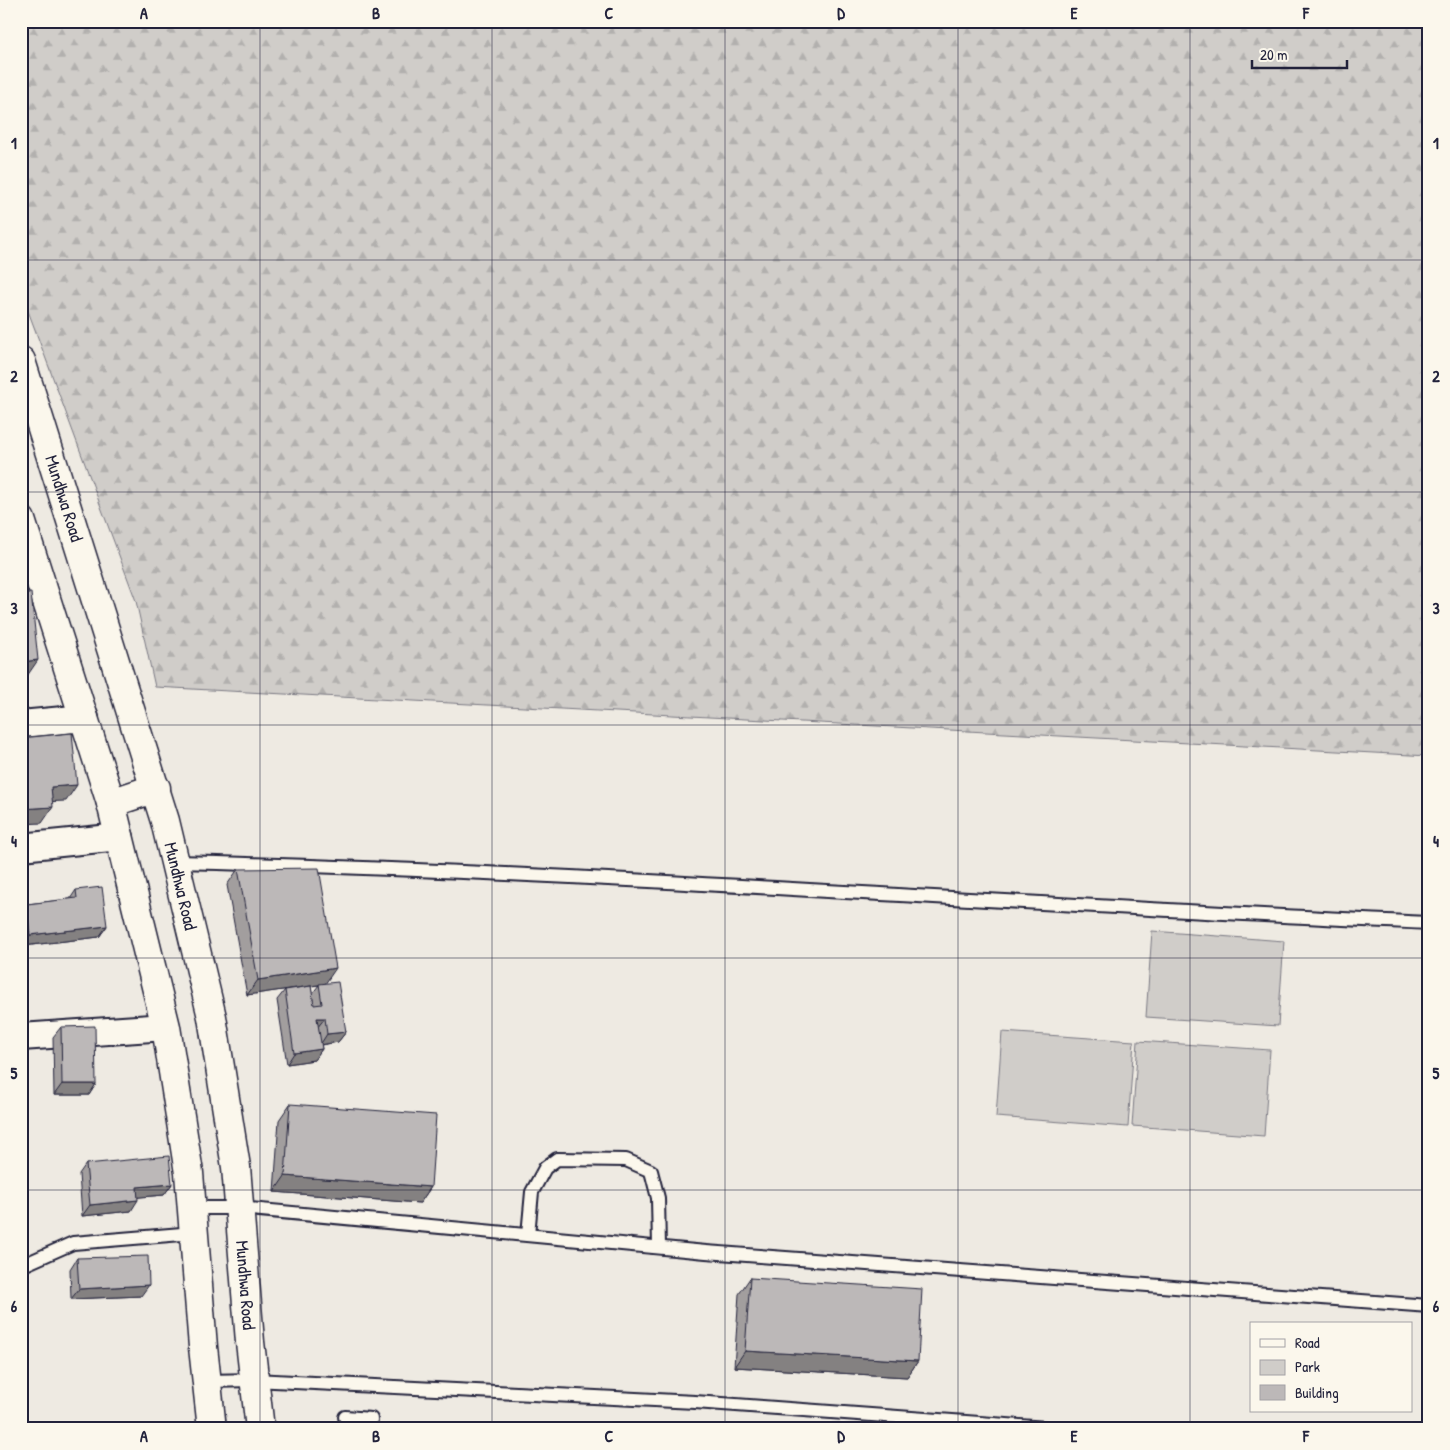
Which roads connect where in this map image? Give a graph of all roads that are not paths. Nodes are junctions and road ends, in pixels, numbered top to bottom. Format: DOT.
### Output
graph roads {
  1 [pos="21,361"];
  2 [pos="21,520"];
  3 [pos="85,718"];
  4 [pos="21,724"];
  5 [pos="156,788"];
  6 [pos="110,803"];
  7 [pos="120,837"];
  8 [pos="21,847"];
  9 [pos="175,862"];
  10 [pos="1429,923"];
  11 [pos="166,1027"];
  12 [pos="21,1038"];
  13 [pos="239,1208"];
  14 [pos="193,1221"];
  15 [pos="528,1236"];
  16 [pos="659,1247"];
  17 [pos="21,1266"];
  18 [pos="1429,1306"];
  19 [pos="207,1380"];
  20 [pos="254,1380"];
  21 [pos="345,1417"];
  22 [pos="212,1429"];
  23 [pos="260,1429"];
  24 [pos="370,1429"];
  25 [pos="1060,1429"];
  1 -- 5 [label="main road, Mundhwa Road"];
  2 -- 3 [label="main road"];
  3 -- 4 [label="street"];
  3 -- 6 [label="main road"];
  5 -- 6 [label="main road"];
  5 -- 9 [label="main road, Mundhwa Road"];
  6 -- 7 [label="main road"];
  7 -- 8 [label="street"];
  7 -- 11 [label="main road"];
  9 -- 10 [label="lane"];
  9 -- 13 [label="main road, Mundhwa Road"];
  11 -- 12 [label="street"];
  11 -- 14 [label="main road"];
  13 -- 14 [label="lane"];
  13 -- 15 [label="lane"];
  13 -- 20 [label="main road, Mundhwa Road"];
  14 -- 17 [label="lane"];
  14 -- 19 [label="main road"];
  15 -- 16 [label="lane"];
  15 -- 16 [label="lane"];
  16 -- 18 [label="lane"];
  19 -- 20 [label="lane"];
  19 -- 22 [label="main road"];
  20 -- 23 [label="main road, Mundhwa Road"];
  20 -- 25 [label="lane"];
  21 -- 24 [label="lane"];
}
